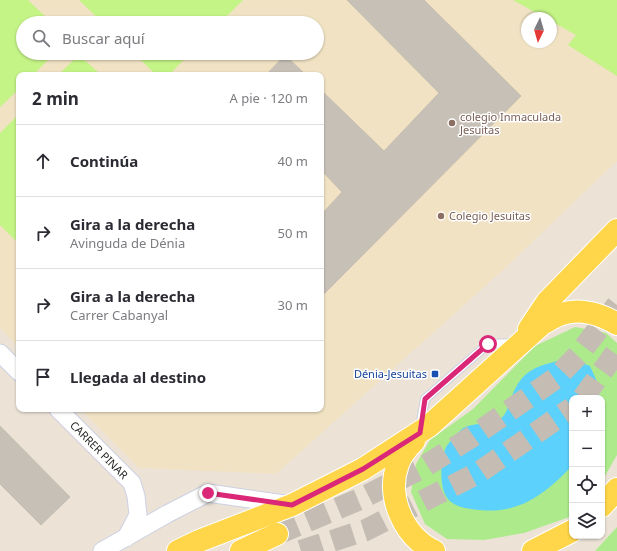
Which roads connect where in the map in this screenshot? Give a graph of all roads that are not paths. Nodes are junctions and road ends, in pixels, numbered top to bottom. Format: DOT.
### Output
graph roads {
  1 [pos="617,230"];
  2 [pos="617,324"];
  3 [pos="519,343"];
  4 [pos="0,354"];
  5 [pos="16,369"];
  6 [pos="61,412"];
  7 [pos="420,433"];
  8 [pos="617,489"];
  9 [pos="605,503"];
  10 [pos="292,505"];
  11 [pos="569,533"];
  12 [pos="277,534"];
  13 [pos="126,538"];
  14 [pos="426,550"];
  15 [pos="102,551"];
  16 [pos="178,551"];
  17 [pos="241,551"];
  18 [pos="533,551"];
  1 -- 3 [label="main road"];
  2 -- 3 [label="main road"];
  3 -- 7 [label="main road"];
  4 -- 5 [label="street"];
  6 -- 13 [label="street, CARRER PINAR"];
  7 -- 10 [label="main road"];
  7 -- 14 [label="main road"];
  8 -- 9 [label="main road"];
  10 -- 13 [label="street"];
  10 -- 16 [label="main road"];
  11 -- 18 [label="main road"];
  12 -- 17 [label="main road"];
  13 -- 15 [label="street"];
}
